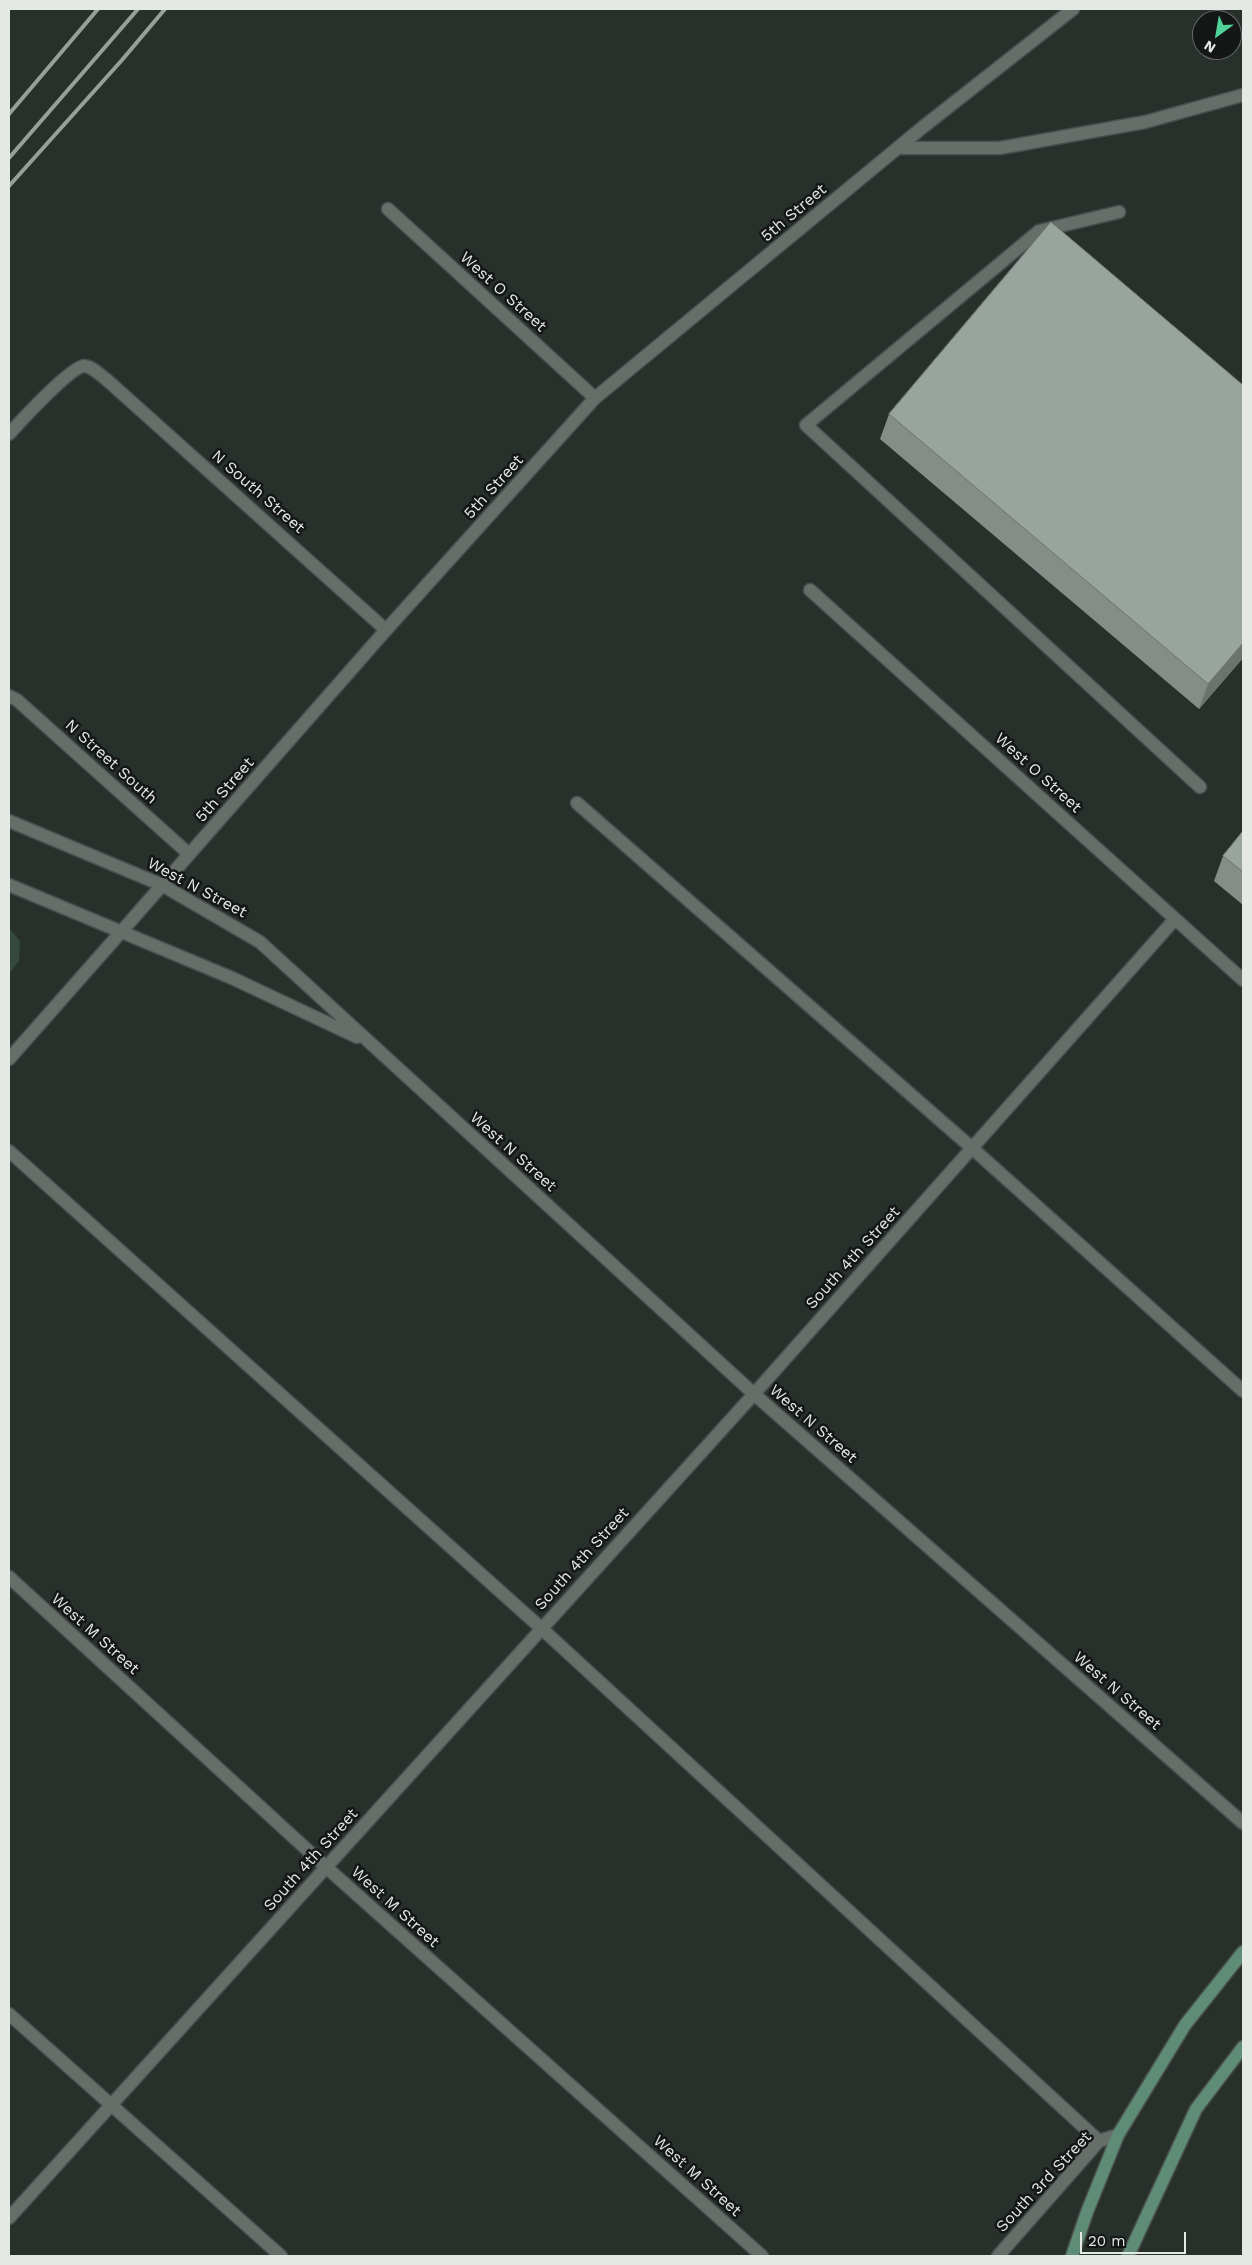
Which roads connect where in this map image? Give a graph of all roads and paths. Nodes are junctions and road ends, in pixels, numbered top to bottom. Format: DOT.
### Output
graph roads {
  1 [pos="1073,9"];
  2 [pos="1243,95"];
  3 [pos="899,148"];
  4 [pos="388,209"];
  5 [pos="1119,212"];
  6 [pos="596,398"];
  7 [pos="9,434"];
  8 [pos="810,590"];
  9 [pos="386,630"];
  10 [pos="9,696"];
  11 [pos="1200,787"];
  12 [pos="576,803"];
  13 [pos="9,821"];
  14 [pos="189,854"];
  15 [pos="9,885"];
  16 [pos="162,885"];
  17 [pos="1175,919"];
  18 [pos="120,932"];
  19 [pos="1243,980"];
  20 [pos="368,1042"];
  21 [pos="9,1059"];
  22 [pos="972,1148"];
  23 [pos="9,1152"];
  24 [pos="1243,1391"];
  25 [pos="754,1394"];
  26 [pos="9,1577"];
  27 [pos="541,1628"];
  28 [pos="1243,1823"];
  29 [pos="326,1867"];
  30 [pos="1243,1952"];
  31 [pos="9,2014"];
  32 [pos="1243,2047"];
  33 [pos="111,2105"];
  34 [pos="1118,2135"];
  35 [pos="1099,2141"];
  36 [pos="9,2218"];
  37 [pos="281,2256"];
  38 [pos="762,2256"];
  39 [pos="998,2256"];
  40 [pos="1072,2256"];
  41 [pos="1128,2256"];
  1 -- 3 [label="street, 5th Street"];
  2 -- 3 [label="street"];
  3 -- 6 [label="street, 5th Street"];
  4 -- 6 [label="street, West O Street"];
  5 -- 11 [label="street"];
  6 -- 9 [label="street, 5th Street"];
  7 -- 9 [label="street, N South Street"];
  8 -- 17 [label="street, West O Street"];
  9 -- 14 [label="street, 5th Street"];
  10 -- 14 [label="street, N Street South"];
  12 -- 22 [label="street"];
  13 -- 16 [label="street, West N Street"];
  14 -- 16 [label="street, 5th Street"];
  15 -- 18 [label="street, West N Street"];
  16 -- 18 [label="street, 5th Street"];
  16 -- 20 [label="street, West N Street"];
  17 -- 19 [label="street, West O Street"];
  17 -- 22 [label="street, South 4th Street"];
  18 -- 20 [label="street, West N Street"];
  18 -- 21 [label="street, 5th Street"];
  20 -- 25 [label="street, West N Street"];
  22 -- 24 [label="street"];
  22 -- 25 [label="street, South 4th Street"];
  23 -- 27 [label="street"];
  25 -- 27 [label="street, South 4th Street"];
  25 -- 28 [label="street, West N Street"];
  26 -- 29 [label="street, West M Street"];
  27 -- 29 [label="street, South 4th Street"];
  27 -- 35 [label="street"];
  29 -- 33 [label="street, South 4th Street"];
  29 -- 38 [label="street, West M Street"];
  30 -- 34 [label="main road"];
  31 -- 33 [label="street"];
  32 -- 41 [label="main road"];
  33 -- 36 [label="street, South 4th Street"];
  33 -- 37 [label="street"];
  34 -- 35 [label="street, South 3rd Street"];
  34 -- 40 [label="main road"];
  35 -- 39 [label="street, South 3rd Street"];
}
